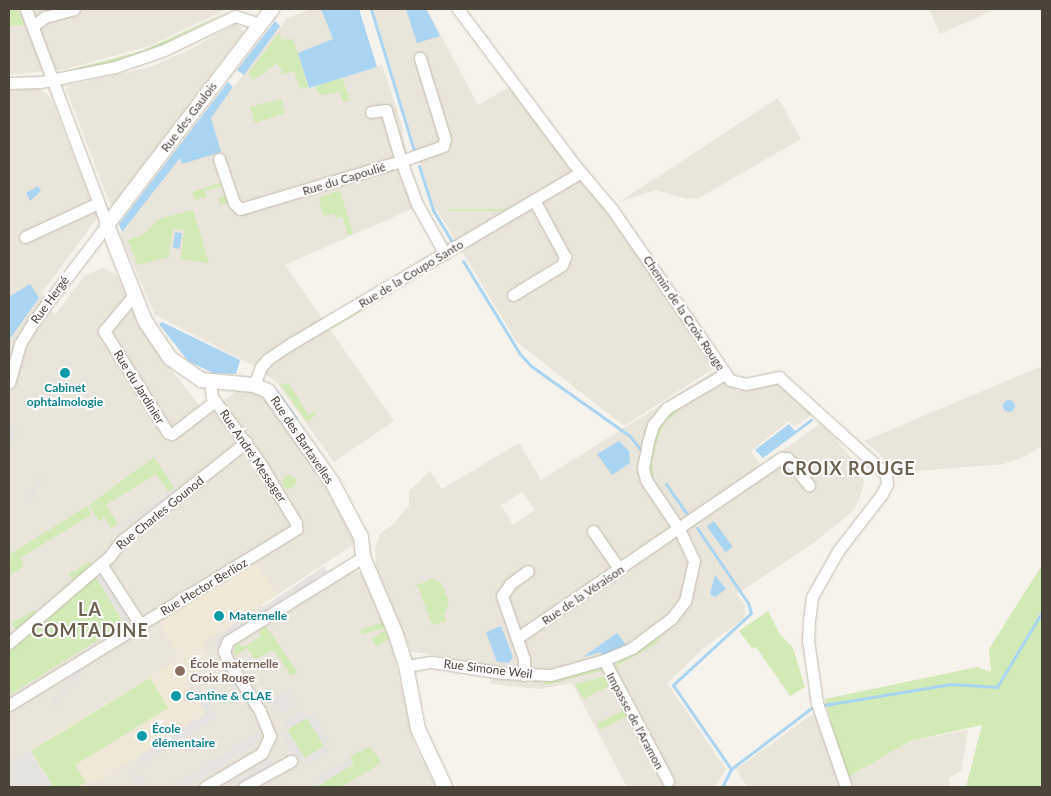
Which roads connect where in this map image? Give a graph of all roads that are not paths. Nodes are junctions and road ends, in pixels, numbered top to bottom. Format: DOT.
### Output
graph roads {
  1 [pos="26,9"];
  2 [pos="74,9"];
  3 [pos="272,9"];
  4 [pos="458,9"];
  5 [pos="259,24"];
  6 [pos="34,25"];
  7 [pos="420,58"];
  8 [pos="53,80"];
  9 [pos="9,83"];
  10 [pos="371,112"];
  11 [pos="219,159"];
  12 [pos="401,161"];
  13 [pos="580,172"];
  14 [pos="534,200"];
  15 [pos="98,203"];
  16 [pos="107,225"];
  17 [pos="25,237"];
  18 [pos="445,254"];
  19 [pos="134,295"];
  20 [pos="513,295"];
  21 [pos="13,355"];
  22 [pos="725,374"];
  23 [pos="9,383"];
  24 [pos="210,383"];
  25 [pos="254,385"];
  26 [pos="215,401"];
  27 [pos="246,442"];
  28 [pos="809,485"];
  29 [pos="296,529"];
  30 [pos="679,529"];
  31 [pos="593,531"];
  32 [pos="363,557"];
  33 [pos="101,564"];
  34 [pos="620,570"];
  35 [pos="528,571"];
  36 [pos="140,624"];
  37 [pos="517,638"];
  38 [pos="9,643"];
  39 [pos="604,660"];
  40 [pos="406,666"];
  41 [pos="524,675"];
  42 [pos="9,705"];
  43 [pos="291,760"];
  44 [pos="668,781"];
  45 [pos="204,787"];
  46 [pos="244,787"];
  47 [pos="445,787"];
  48 [pos="846,787"];
  1 -- 6 [label="street, Rue des Bartavelles"];
  2 -- 6 [label="street"];
  3 -- 5 [label="street, Rue des Gaulois"];
  4 -- 13 [label="street, Chemin de la Croix Rouge"];
  5 -- 8 [label="street"];
  5 -- 16 [label="street, Rue des Gaulois"];
  6 -- 8 [label="street, Rue des Bartavelles"];
  7 -- 12 [label="street"];
  8 -- 9 [label="street"];
  8 -- 15 [label="street, Rue des Bartavelles"];
  10 -- 12 [label="street"];
  11 -- 12 [label="street, Rue du Capoulié"];
  12 -- 18 [label="street, Rue du Capoulié"];
  13 -- 14 [label="street, Rue de la Coupo Santo"];
  13 -- 22 [label="street, Chemin de la Croix Rouge"];
  14 -- 18 [label="street, Rue de la Coupo Santo"];
  14 -- 20 [label="street"];
  15 -- 16 [label="street, Rue des Bartavelles"];
  15 -- 17 [label="street"];
  16 -- 19 [label="street, Rue des Bartavelles"];
  16 -- 21 [label="street, Rue Hergé"];
  18 -- 25 [label="street, Rue de la Coupo Santo"];
  19 -- 24 [label="street, Rue des Bartavelles"];
  19 -- 26 [label="street, Rue du Jardinier"];
  21 -- 23 [label="street, Rue Hergé"];
  22 -- 30 [label="street, Rue Simone Weil"];
  22 -- 48 [label="street, Chemin de la Croix Rouge"];
  24 -- 25 [label="street, Rue des Bartavelles"];
  24 -- 26 [label="street, Rue André Messager"];
  25 -- 32 [label="street, Rue des Bartavelles"];
  26 -- 27 [label="street, Rue André Messager"];
  27 -- 29 [label="street, Rue André Messager"];
  27 -- 33 [label="street, Rue Charles Gounod"];
  28 -- 30 [label="street, Rue de la Véraison"];
  29 -- 36 [label="street, Rue Hector Berlioz"];
  30 -- 34 [label="street, Rue de la Véraison"];
  30 -- 39 [label="street, Rue Simone Weil"];
  31 -- 34 [label="street"];
  32 -- 40 [label="street, Rue des Bartavelles"];
  32 -- 45 [label="street"];
  33 -- 36 [label="street"];
  33 -- 38 [label="street, Rue Charles Gounod"];
  34 -- 37 [label="street, Rue de la Véraison"];
  35 -- 37 [label="street"];
  36 -- 42 [label="street, Rue Hector Berlioz"];
  37 -- 41 [label="street"];
  39 -- 41 [label="street, Rue Simone Weil"];
  39 -- 44 [label="street, Impasse de l'Aramon"];
  40 -- 41 [label="street, Rue Simone Weil"];
  40 -- 47 [label="street, Rue des Bartavelles"];
  43 -- 46 [label="street"];
}
